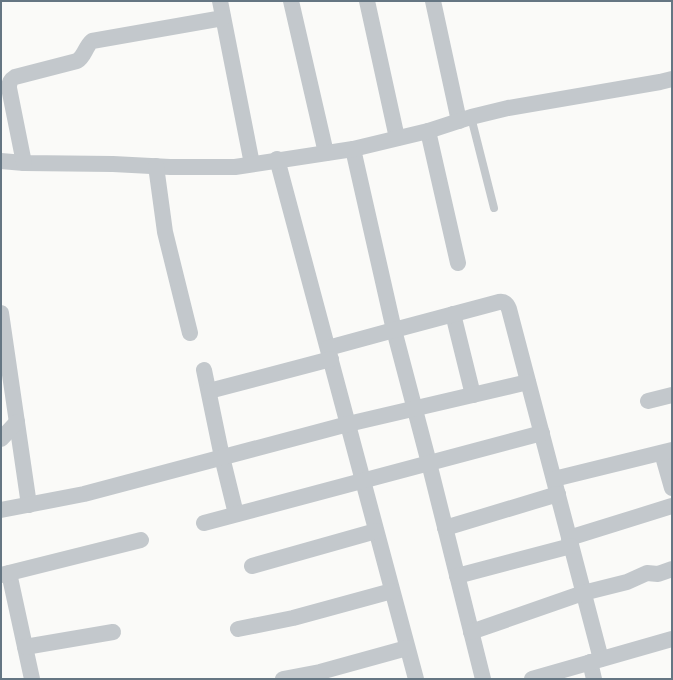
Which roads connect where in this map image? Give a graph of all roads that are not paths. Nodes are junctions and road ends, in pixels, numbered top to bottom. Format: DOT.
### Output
graph roads {
  1 [pos="220,1"];
  2 [pos="291,1"];
  3 [pos="367,1"];
  4 [pos="433,1"];
  5 [pos="223,18"];
  6 [pos="672,79"];
  7 [pos="465,119"];
  8 [pos="428,131"];
  9 [pos="398,138"];
  10 [pos="353,149"];
  11 [pos="326,153"];
  12 [pos="277,160"];
  13 [pos="1,161"];
  14 [pos="24,163"];
  15 [pos="252,164"];
  16 [pos="156,166"];
  17 [pos="494,208"];
  18 [pos="458,263"];
  19 [pos="1,313"];
  20 [pos="453,314"];
  21 [pos="394,330"];
  22 [pos="190,333"];
  23 [pos="330,354"];
  24 [pos="204,370"];
  25 [pos="528,382"];
  26 [pos="209,392"];
  27 [pos="473,395"];
  28 [pos="672,395"];
  29 [pos="648,401"];
  30 [pos="414,409"];
  31 [pos="17,422"];
  32 [pos="348,424"];
  33 [pos="542,433"];
  34 [pos="1,439"];
  35 [pos="667,452"];
  36 [pos="222,457"];
  37 [pos="429,463"];
  38 [pos="362,481"];
  39 [pos="556,486"];
  40 [pos="672,488"];
  41 [pos="29,505"];
  42 [pos="672,506"];
  43 [pos="1,510"];
  44 [pos="236,514"];
  45 [pos="204,523"];
  46 [pos="445,528"];
  47 [pos="376,531"];
  48 [pos="141,540"];
  49 [pos="570,542"];
  50 [pos="252,566"];
  51 [pos="672,569"];
  52 [pos="5,574"];
  53 [pos="457,576"];
  54 [pos="392,591"];
  55 [pos="584,593"];
  56 [pos="238,629"];
  57 [pos="113,632"];
  58 [pos="472,632"];
  59 [pos="672,639"];
  60 [pos="25,647"];
  61 [pos="407,648"];
  62 [pos="595,660"];
  63 [pos="32,679"];
  64 [pos="283,679"];
  65 [pos="416,679"];
  66 [pos="483,679"];
  67 [pos="535,679"];
  68 [pos="594,679"];
  1 -- 5 [label="street"];
  2 -- 11 [label="street"];
  3 -- 9 [label="street"];
  4 -- 7 [label="street"];
  5 -- 14 [label="street"];
  5 -- 15 [label="street"];
  6 -- 7 [label="street"];
  7 -- 8 [label="street"];
  7 -- 17 [label="lane"];
  8 -- 9 [label="street"];
  8 -- 18 [label="street"];
  9 -- 10 [label="street"];
  10 -- 11 [label="street"];
  10 -- 21 [label="street"];
  11 -- 12 [label="street"];
  12 -- 15 [label="street"];
  12 -- 23 [label="street"];
  13 -- 14 [label="street"];
  14 -- 16 [label="street"];
  15 -- 16 [label="street"];
  16 -- 22 [label="street"];
  19 -- 31 [label="street"];
  20 -- 21 [label="street"];
  20 -- 25 [label="street"];
  20 -- 27 [label="street"];
  21 -- 23 [label="street"];
  21 -- 30 [label="street"];
  23 -- 26 [label="street"];
  23 -- 32 [label="street"];
  24 -- 26 [label="street"];
  25 -- 27 [label="street"];
  25 -- 33 [label="street"];
  26 -- 36 [label="street"];
  27 -- 30 [label="street"];
  28 -- 29 [label="street"];
  30 -- 32 [label="street"];
  30 -- 37 [label="street"];
  31 -- 34 [label="street"];
  31 -- 41 [label="street"];
  32 -- 36 [label="street"];
  32 -- 38 [label="street"];
  33 -- 37 [label="street"];
  33 -- 39 [label="street"];
  35 -- 39 [label="street"];
  35 -- 40 [label="street"];
  36 -- 41 [label="street"];
  36 -- 44 [label="street"];
  37 -- 38 [label="street"];
  37 -- 46 [label="street"];
  38 -- 44 [label="street"];
  38 -- 47 [label="street"];
  39 -- 46 [label="street"];
  39 -- 49 [label="street"];
  41 -- 43 [label="street"];
  42 -- 49 [label="street"];
  44 -- 45 [label="street"];
  46 -- 53 [label="street"];
  47 -- 50 [label="street"];
  47 -- 54 [label="street"];
  48 -- 52 [label="street"];
  49 -- 53 [label="street"];
  49 -- 55 [label="street"];
  51 -- 55 [label="street"];
  52 -- 60 [label="street"];
  53 -- 58 [label="street"];
  54 -- 56 [label="street"];
  54 -- 61 [label="street"];
  55 -- 58 [label="street"];
  55 -- 62 [label="street"];
  57 -- 60 [label="street"];
  58 -- 66 [label="street"];
  59 -- 62 [label="street"];
  60 -- 63 [label="street"];
  61 -- 64 [label="street"];
  61 -- 65 [label="street"];
  62 -- 67 [label="street"];
  62 -- 68 [label="street"];
}
